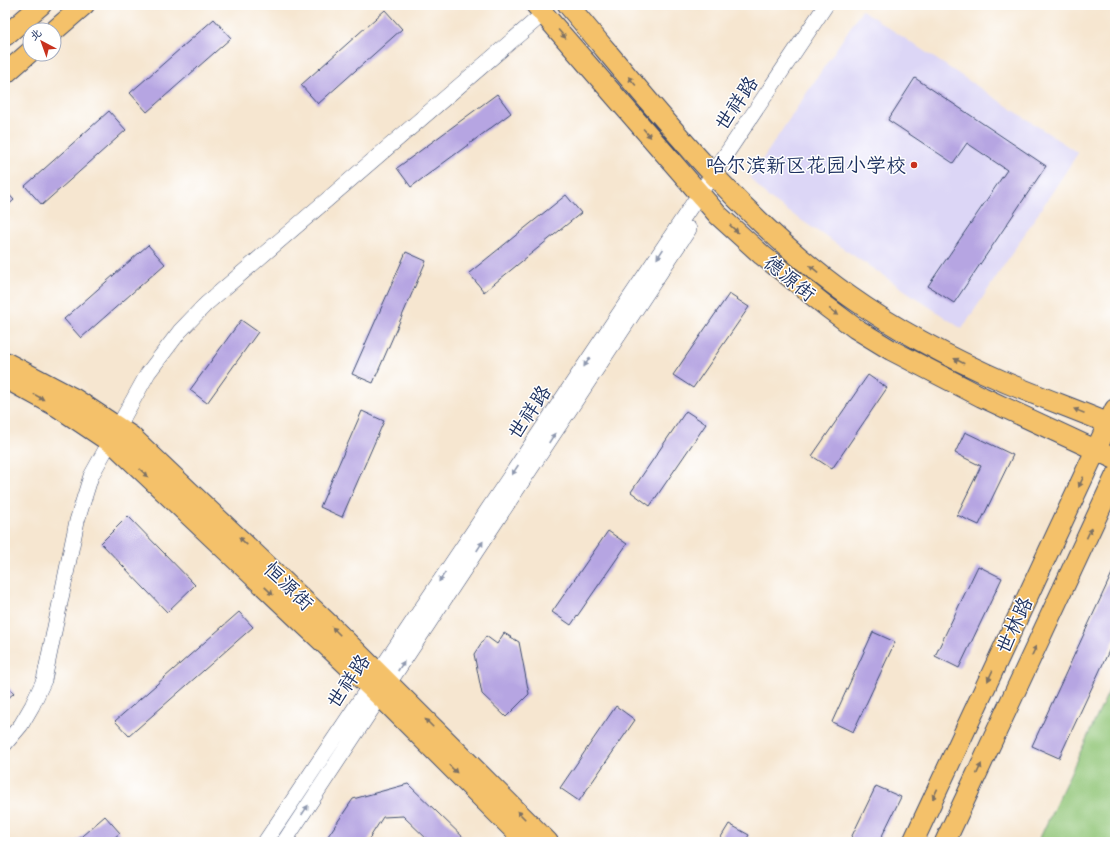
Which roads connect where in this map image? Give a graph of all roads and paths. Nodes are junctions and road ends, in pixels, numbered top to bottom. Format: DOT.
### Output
graph roads {
  1 [pos="41,5"];
  2 [pos="84,5"];
  3 [pos="568,5"];
  4 [pos="826,5"];
  5 [pos="540,9"];
  6 [pos="62,24"];
  7 [pos="5,36"];
  8 [pos="22,59"];
  9 [pos="5,74"];
  10 [pos="716,179"];
  11 [pos="704,198"];
  12 [pos="5,362"];
  13 [pos="5,378"];
  14 [pos="1113,419"];
  15 [pos="113,434"];
  16 [pos="1095,451"];
  17 [pos="1115,460"];
  18 [pos="1115,477"];
  19 [pos="379,685"];
  20 [pos="5,744"];
  21 [pos="265,842"];
  22 [pos="284,842"];
  23 [pos="526,842"];
  24 [pos="548,842"];
  25 [pos="913,842"];
  26 [pos="945,842"];
  1 -- 7 [label="main road"];
  2 -- 6 [label="main road"];
  10 -- 3 [label="main road, 德源街, one-way"];
  4 -- 10 [label="street, 世祥路"];
  5 -- 11 [label="main road, 德源街, one-way"];
  5 -- 15 [label="street"];
  8 -- 9 [label="main road"];
  10 -- 11 [label="street, 世祥路"];
  14 -- 10 [label="main road, 德源街, one-way"];
  11 -- 16 [label="main road, 德源街, one-way"];
  11 -- 19 [label="street, 世祥路"];
  12 -- 15 [label="main road, 恒源街"];
  13 -- 15 [label="main road, 恒源街, one-way"];
  14 -- 16 [label="main road, 世林路"];
  15 -- 19 [label="main road, 恒源街"];
  15 -- 20 [label="street"];
  16 -- 17 [label="main road, 德源街"];
  16 -- 25 [label="main road, 世林路, one-way"];
  26 -- 18 [label="main road, 世林路, one-way"];
  19 -- 21 [label="street, 世祥路"];
  22 -- 19 [label="street, 世祥路, one-way"];
  19 -- 23 [label="main road, 恒源街, one-way"];
  24 -- 19 [label="main road, 恒源街, one-way"];
}
